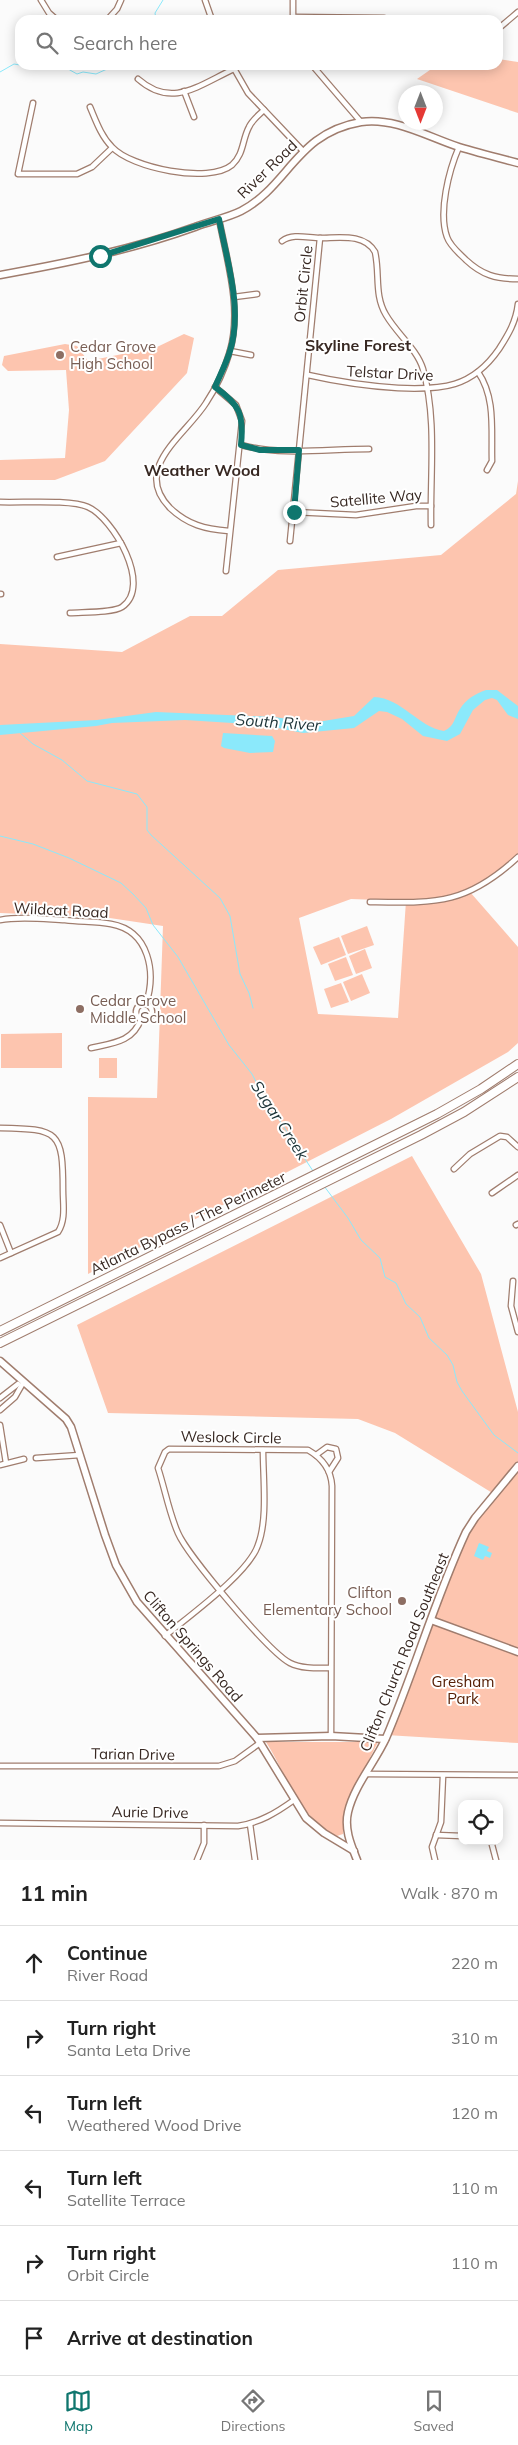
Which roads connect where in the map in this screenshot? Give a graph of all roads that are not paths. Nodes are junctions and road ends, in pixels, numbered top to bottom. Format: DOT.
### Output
graph roads {
  1 [pos="41,0"];
  2 [pos="121,0"];
  3 [pos="205,0"];
  4 [pos="293,0"];
  5 [pos="518,12"];
  6 [pos="51,15"];
  7 [pos="112,15"];
  8 [pos="210,15"];
  9 [pos="293,15"];
  10 [pos="503,25"];
  11 [pos="227,70"];
  12 [pos="235,70"];
  13 [pos="316,70"];
  14 [pos="138,79"];
  15 [pos="184,91"];
  16 [pos="33,103"];
  17 [pos="90,107"];
  18 [pos="264,110"];
  19 [pos="194,117"];
  20 [pos="361,122"];
  21 [pos="459,147"];
  22 [pos="112,148"];
  23 [pos="304,151"];
  24 [pos="518,163"];
  25 [pos="219,219"];
  26 [pos="320,238"];
  27 [pos="282,241"];
  28 [pos="0,275"];
  29 [pos="518,279"];
  30 [pos="257,294"];
  31 [pos="234,297"];
  32 [pos="518,304"];
  33 [pos="516,324"];
  34 [pos="230,351"];
  35 [pos="251,355"];
  36 [pos="478,372"];
  37 [pos="308,376"];
  38 [pos="215,387"];
  39 [pos="426,389"];
  40 [pos="241,445"];
  41 [pos="369,449"];
  42 [pos="299,450"];
  43 [pos="487,470"];
  44 [pos="0,502"];
  45 [pos="431,506"];
  46 [pos="294,512"];
  47 [pos="431,525"];
  48 [pos="229,531"];
  49 [pos="290,541"];
  50 [pos="121,543"];
  51 [pos="57,557"];
  52 [pos="226,571"];
  53 [pos="70,613"];
  54 [pos="518,857"];
  55 [pos="370,902"];
  56 [pos="0,920"];
  57 [pos="146,1004"];
  58 [pos="141,1019"];
  59 [pos="91,1048"];
  60 [pos="518,1064"];
  61 [pos="518,1077"];
  62 [pos="0,1128"];
  63 [pos="518,1147"];
  64 [pos="454,1169"];
  65 [pos="518,1174"];
  66 [pos="492,1193"];
  67 [pos="0,1225"];
  68 [pos="11,1253"];
  69 [pos="0,1258"];
  70 [pos="512,1281"];
  71 [pos="0,1331"];
  72 [pos="518,1332"];
  73 [pos="0,1343"];
  74 [pos="0,1362"];
  75 [pos="21,1382"];
  76 [pos="1,1397"];
  77 [pos="8,1403"];
  78 [pos="0,1410"];
  79 [pos="0,1425"];
  80 [pos="263,1450"];
  81 [pos="80,1455"];
  82 [pos="316,1455"];
  83 [pos="36,1458"];
  84 [pos="24,1459"];
  85 [pos="6,1463"];
  86 [pos="0,1465"];
  87 [pos="518,1466"];
  88 [pos="330,1472"];
  89 [pos="220,1589"];
  90 [pos="431,1620"];
  91 [pos="165,1636"];
  92 [pos="518,1652"];
  93 [pos="331,1668"];
  94 [pos="331,1736"];
  95 [pos="385,1739"];
  96 [pos="258,1741"];
  97 [pos="0,1766"];
  98 [pos="367,1774"];
  99 [pos="518,1775"];
  100 [pos="443,1776"];
  101 [pos="294,1800"];
  102 [pos="0,1823"];
  103 [pos="250,1824"];
  104 [pos="204,1825"];
  105 [pos="436,1835"];
  106 [pos="458,1836"];
  107 [pos="492,1845"];
  108 [pos="354,1851"];
  109 [pos="197,1860"];
  110 [pos="255,1860"];
  111 [pos="357,1860"];
  112 [pos="435,1860"];
  113 [pos="496,1860"];
  1 -- 6 [label="street"];
  2 -- 7 [label="street"];
  3 -- 8 [label="street"];
  4 -- 9 [label="street"];
  5 -- 10 [label="street"];
  11 -- 15 [label="street"];
  12 -- 18 [label="street"];
  13 -- 20 [label="street"];
  14 -- 15 [label="street"];
  15 -- 19 [label="street"];
  16 -- 22 [label="street"];
  17 -- 22 [label="street"];
  18 -- 22 [label="street"];
  18 -- 23 [label="street"];
  20 -- 21 [label="street, River Road"];
  20 -- 23 [label="street, River Road"];
  21 -- 24 [label="street, River Road"];
  21 -- 29 [label="street"];
  23 -- 25 [label="street, River Road"];
  25 -- 28 [label="street, River Road"];
  25 -- 31 [label="street"];
  26 -- 27 [label="street"];
  26 -- 37 [label="street, Orbit Circle"];
  26 -- 39 [label="street"];
  30 -- 31 [label="street"];
  31 -- 34 [label="street"];
  32 -- 33 [label="street, Telstar Drive"];
  33 -- 36 [label="street, Telstar Drive"];
  34 -- 35 [label="street"];
  34 -- 38 [label="street"];
  36 -- 39 [label="street, Telstar Drive"];
  36 -- 43 [label="street"];
  37 -- 39 [label="street, Telstar Drive"];
  37 -- 42 [label="street, Orbit Circle"];
  38 -- 40 [label="street"];
  38 -- 48 [label="street"];
  39 -- 45 [label="street"];
  40 -- 42 [label="street"];
  40 -- 48 [label="street"];
  41 -- 42 [label="street"];
  42 -- 46 [label="street, Orbit Circle"];
  44 -- 50 [label="street"];
  45 -- 46 [label="street, Satellite Way"];
  45 -- 47 [label="street"];
  46 -- 49 [label="street, Orbit Circle"];
  48 -- 52 [label="street"];
  50 -- 51 [label="street"];
  50 -- 53 [label="street"];
  54 -- 55 [label="street"];
  56 -- 57 [label="street, Wildcat Road"];
  57 -- 58 [label="street"];
  57 -- 58 [label="street"];
  58 -- 59 [label="street"];
  60 -- 71 [label="highway, Atlanta Bypass / The Perimeter"];
  61 -- 73 [label="highway, Atlanta Bypass / The Perimeter"];
  62 -- 68 [label="street"];
  63 -- 64 [label="street"];
  65 -- 66 [label="street"];
  67 -- 68 [label="street"];
  68 -- 69 [label="street"];
  70 -- 72 [label="street"];
  74 -- 75 [label="street, Clifton Springs Road"];
  75 -- 76 [label="street"];
  75 -- 77 [label="street"];
  75 -- 81 [label="street, Clifton Springs Road"];
  76 -- 77 [label="street"];
  77 -- 78 [label="street"];
  79 -- 85 [label="street"];
  80 -- 82 [label="street, Weslock Circle"];
  80 -- 89 [label="street"];
  80 -- 89 [label="street, Weslock Circle"];
  81 -- 83 [label="street"];
  81 -- 91 [label="street, Clifton Springs Road"];
  82 -- 88 [label="street"];
  82 -- 88 [label="street"];
  84 -- 85 [label="street"];
  85 -- 86 [label="street"];
  87 -- 90 [label="street, Clifton Church Road Southeast"];
  88 -- 93 [label="street"];
  89 -- 91 [label="street"];
  89 -- 93 [label="street, Weslock Circle"];
  90 -- 92 [label="street"];
  90 -- 95 [label="street, Clifton Church Road Southeast"];
  91 -- 96 [label="street, Clifton Springs Road"];
  93 -- 94 [label="street"];
  94 -- 95 [label="street"];
  94 -- 96 [label="street"];
  95 -- 98 [label="street, Clifton Church Road Southeast"];
  96 -- 97 [label="street, Tarian Drive"];
  96 -- 101 [label="street, Clifton Springs Road"];
  98 -- 100 [label="street"];
  98 -- 108 [label="street, Clifton Church Road Southeast"];
  99 -- 100 [label="street"];
  100 -- 105 [label="street"];
  101 -- 103 [label="street, Aurie Drive"];
  101 -- 108 [label="street, Clifton Springs Road"];
  102 -- 104 [label="street, Aurie Drive"];
  103 -- 104 [label="street, Aurie Drive"];
  103 -- 110 [label="street"];
  104 -- 109 [label="street"];
  105 -- 106 [label="street"];
  105 -- 112 [label="street"];
  107 -- 113 [label="street"];
  108 -- 111 [label="street, Clifton Church Road Southeast"];
}
